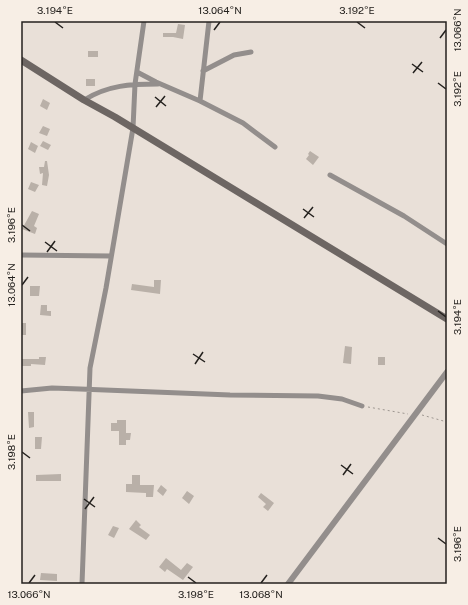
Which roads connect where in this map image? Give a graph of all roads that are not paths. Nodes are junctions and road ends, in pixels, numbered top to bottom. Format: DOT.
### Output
graph roads {
  1 [pos="144,21"];
  2 [pos="209,21"];
  3 [pos="251,52"];
  4 [pos="21,60"];
  5 [pos="137,72"];
  6 [pos="203,72"];
  7 [pos="135,84"];
  8 [pos="161,84"];
  9 [pos="84,100"];
  10 [pos="200,101"];
  11 [pos="133,128"];
  12 [pos="276,148"];
  13 [pos="330,175"];
  14 [pos="447,244"];
  15 [pos="21,255"];
  16 [pos="111,256"];
  17 [pos="447,319"];
  18 [pos="447,372"];
  19 [pos="88,389"];
  20 [pos="21,391"];
  21 [pos="362,406"];
  22 [pos="82,584"];
  23 [pos="288,584"];
  1 -- 5 [label="street"];
  2 -- 6 [label="street"];
  3 -- 6 [label="street"];
  4 -- 9 [label="main road"];
  5 -- 7 [label="street"];
  5 -- 8 [label="street"];
  6 -- 10 [label="street"];
  7 -- 8 [label="street"];
  7 -- 9 [label="street"];
  7 -- 11 [label="street"];
  8 -- 10 [label="street"];
  9 -- 11 [label="main road"];
  10 -- 12 [label="street"];
  11 -- 16 [label="street"];
  11 -- 17 [label="main road"];
  13 -- 14 [label="street"];
  15 -- 16 [label="street"];
  16 -- 19 [label="street"];
  18 -- 23 [label="street"];
  19 -- 20 [label="street"];
  19 -- 21 [label="street"];
  19 -- 22 [label="street"];
}
